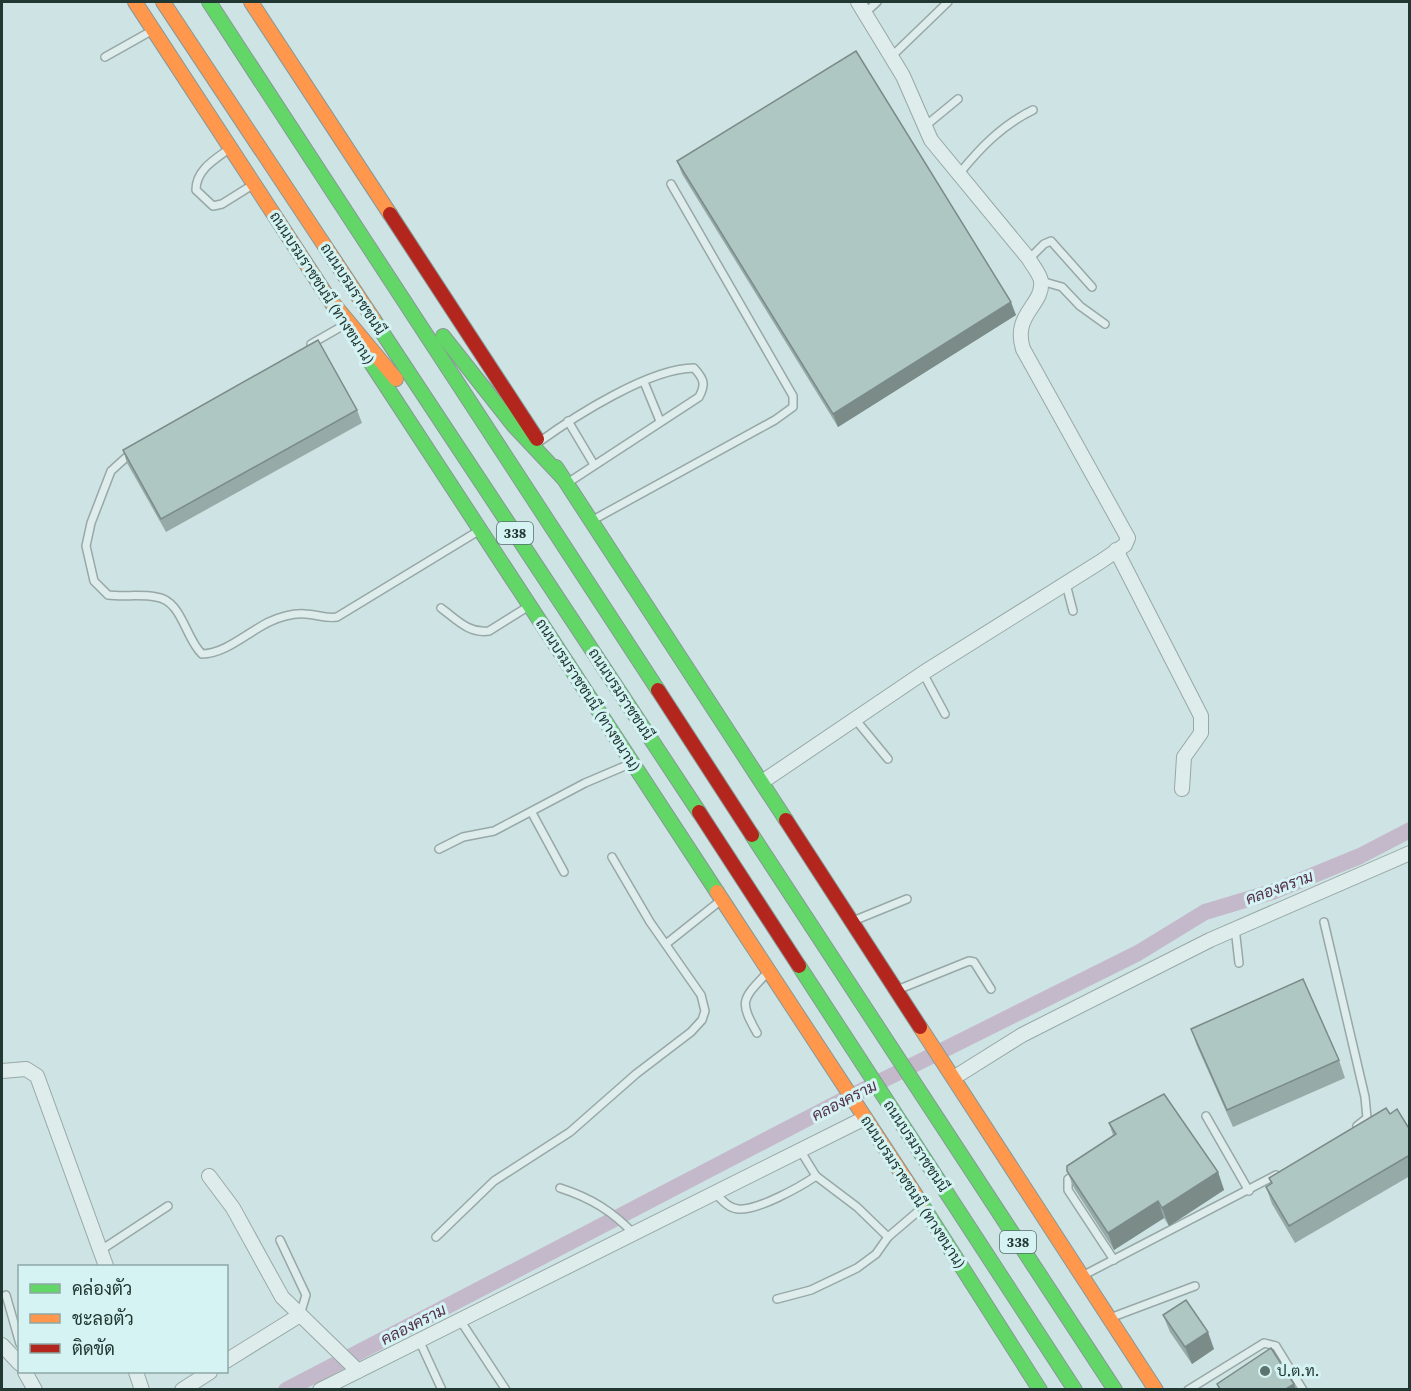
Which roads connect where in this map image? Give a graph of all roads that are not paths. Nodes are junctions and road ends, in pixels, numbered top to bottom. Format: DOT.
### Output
graph roads {
  1 [pos="135,2"];
  2 [pos="163,2"];
  3 [pos="209,2"];
  4 [pos="251,2"];
  5 [pos="877,2"];
  6 [pos="948,2"];
  7 [pos="862,7"];
  8 [pos="153,30"];
  9 [pos="892,56"];
  10 [pos="105,57"];
  11 [pos="958,99"];
  12 [pos="1033,110"];
  13 [pos="924,127"];
  14 [pos="230,148"];
  15 [pos="959,174"];
  16 [pos="254,184"];
  17 [pos="671,184"];
  18 [pos="1029,260"];
  19 [pos="1041,281"];
  20 [pos="394,285"];
  21 [pos="1092,287"];
  22 [pos="327,296"];
  23 [pos="346,324"];
  24 [pos="1105,324"];
  25 [pos="306,347"];
  26 [pos="644,382"];
  27 [pos="568,421"];
  28 [pos="660,421"];
  29 [pos="539,442"];
  30 [pos="138,449"];
  31 [pos="593,463"];
  32 [pos="564,480"];
  33 [pos="483,485"];
  34 [pos="591,521"];
  35 [pos="480,530"];
  36 [pos="1116,550"];
  37 [pos="1066,584"];
  38 [pos="530,606"];
  39 [pos="441,608"];
  40 [pos="1072,611"];
  41 [pos="923,673"];
  42 [pos="945,714"];
  43 [pos="855,719"];
  44 [pos="888,759"];
  45 [pos="632,763"];
  46 [pos="762,782"];
  47 [pos="1182,789"];
  48 [pos="532,813"];
  49 [pos="439,849"];
  50 [pos="1410,853"];
  51 [pos="612,857"];
  52 [pos="564,872"];
  53 [pos="907,899"];
  54 [pos="722,900"];
  55 [pos="852,921"];
  56 [pos="1324,922"];
  57 [pos="1235,928"];
  58 [pos="666,944"];
  59 [pos="1239,963"];
  60 [pos="768,972"];
  61 [pos="991,989"];
  62 [pos="897,990"];
  63 [pos="757,1033"];
  64 [pos="2,1071"];
  65 [pos="953,1076"];
  66 [pos="863,1116"];
  67 [pos="1206,1116"];
  68 [pos="1351,1130"];
  69 [pos="800,1150"];
  70 [pos="1086,1168"];
  71 [pos="1280,1173"];
  72 [pos="209,1176"];
  73 [pos="816,1176"];
  74 [pos="560,1188"];
  75 [pos="1249,1191"];
  76 [pos="716,1193"];
  77 [pos="168,1206"];
  78 [pos="923,1206"];
  79 [pos="631,1231"];
  80 [pos="436,1237"];
  81 [pos="888,1237"];
  82 [pos="280,1240"];
  83 [pos="101,1250"];
  84 [pos="1114,1260"];
  85 [pos="106,1265"];
  86 [pos="1083,1276"];
  87 [pos="1195,1286"];
  88 [pos="6,1295"];
  89 [pos="777,1299"];
  90 [pos="300,1315"];
  91 [pos="1110,1318"];
  92 [pos="460,1320"];
  93 [pos="18,1337"];
  94 [pos="419,1340"];
  95 [pos="2,1345"];
  96 [pos="228,1360"];
  97 [pos="18,1362"];
  98 [pos="352,1371"];
  99 [pos="26,1373"];
  100 [pos="137,1373"];
  101 [pos="207,1373"];
  102 [pos="1199,1382"];
  103 [pos="35,1389"];
  104 [pos="142,1389"];
  105 [pos="182,1389"];
  106 [pos="320,1389"];
  107 [pos="353,1389"];
  108 [pos="442,1389"];
  109 [pos="506,1389"];
  110 [pos="1040,1389"];
  111 [pos="1075,1389"];
  112 [pos="1115,1389"];
  113 [pos="1156,1389"];
  114 [pos="1188,1389"];
  115 [pos="1204,1389"];
  116 [pos="1303,1389"];
  1 -- 8 [label="main road, ถนนบรมราชชนนี (ทางขนาน) / 338"];
  2 -- 33 [label="main road, ถนนบรมราชชนนี / 338"];
  3 -- 20 [label="main road, 338"];
  4 -- 29 [label="main road, 338"];
  5 -- 7 [label="lane"];
  6 -- 9 [label="lane"];
  7 -- 9 [label="street"];
  8 -- 10 [label="lane"];
  8 -- 14 [label="main road, ถนนบรมราชชนนี (ทางขนาน) / 338"];
  9 -- 13 [label="street"];
  11 -- 13 [label="lane"];
  12 -- 15 [label="lane"];
  13 -- 15 [label="street"];
  14 -- 16 [label="main road, ถนนบรมราชชนนี (ทางขนาน) / 338"];
  14 -- 16 [label="lane"];
  15 -- 18 [label="street"];
  16 -- 22 [label="main road, ถนนบรมราชชนนี (ทางขนาน) / 338"];
  17 -- 34 [label="lane"];
  18 -- 19 [label="street"];
  18 -- 21 [label="lane"];
  19 -- 24 [label="lane"];
  19 -- 36 [label="street"];
  20 -- 32 [label="main road"];
  20 -- 112 [label="main road, 338"];
  22 -- 23 [label="main road, ถนนบรมราชชนนี (ทางขนาน) / 338"];
  22 -- 33 [label="main road"];
  23 -- 25 [label="lane"];
  23 -- 35 [label="main road, ถนนบรมราชชนนี (ทางขนาน) / 338"];
  26 -- 27 [label="lane"];
  26 -- 28 [label="lane"];
  26 -- 28 [label="lane"];
  27 -- 29 [label="lane"];
  27 -- 31 [label="lane"];
  28 -- 31 [label="lane"];
  29 -- 32 [label="main road, 338"];
  30 -- 35 [label="lane"];
  31 -- 32 [label="lane"];
  32 -- 34 [label="main road, 338"];
  33 -- 111 [label="main road, ถนนบรมราชชนนี / 338"];
  34 -- 46 [label="main road, 338"];
  35 -- 38 [label="main road, ถนนบรมราชชนนี (ทางขนาน) / 338"];
  36 -- 37 [label="street"];
  36 -- 47 [label="street"];
  37 -- 40 [label="lane"];
  37 -- 41 [label="street"];
  38 -- 39 [label="lane"];
  38 -- 45 [label="main road, ถนนบรมราชชนนี (ทางขนาน) / 338"];
  41 -- 42 [label="lane"];
  41 -- 43 [label="street"];
  43 -- 44 [label="lane"];
  43 -- 46 [label="street"];
  45 -- 48 [label="lane"];
  45 -- 54 [label="main road, ถนนบรมราชชนนี (ทางขนาน) / 338"];
  46 -- 55 [label="main road, 338"];
  48 -- 49 [label="lane"];
  48 -- 52 [label="lane"];
  50 -- 57 [label="street"];
  51 -- 58 [label="lane"];
  53 -- 55 [label="lane"];
  54 -- 58 [label="lane"];
  54 -- 60 [label="main road, ถนนบรมราชชนนี (ทางขนาน) / 338"];
  55 -- 62 [label="main road, 338"];
  56 -- 68 [label="lane"];
  57 -- 59 [label="lane"];
  57 -- 65 [label="street"];
  58 -- 80 [label="lane"];
  60 -- 63 [label="lane"];
  60 -- 66 [label="main road, ถนนบรมราชชนนี (ทางขนาน) / 338"];
  61 -- 62 [label="lane"];
  62 -- 65 [label="main road, 338"];
  64 -- 83 [label="street"];
  65 -- 86 [label="main road, 338"];
  66 -- 69 [label="street"];
  66 -- 78 [label="main road, ถนนบรมราชชนนี (ทางขนาน) / 338"];
  67 -- 75 [label="lane"];
  69 -- 73 [label="lane"];
  69 -- 76 [label="street"];
  70 -- 84 [label="lane"];
  71 -- 75 [label="lane"];
  72 -- 90 [label="street"];
  73 -- 76 [label="lane"];
  73 -- 81 [label="lane"];
  74 -- 79 [label="lane"];
  75 -- 84 [label="lane"];
  76 -- 79 [label="street"];
  77 -- 83 [label="lane"];
  78 -- 81 [label="lane"];
  78 -- 110 [label="main road, ถนนบรมราชชนนี (ทางขนาน) / 338"];
  79 -- 92 [label="street"];
  81 -- 89 [label="lane"];
  82 -- 90 [label="lane"];
  83 -- 85 [label="street"];
  84 -- 86 [label="lane"];
  86 -- 91 [label="main road, 338"];
  87 -- 91 [label="lane"];
  88 -- 93 [label="lane"];
  90 -- 96 [label="street"];
  90 -- 98 [label="street"];
  91 -- 113 [label="main road, 338"];
  92 -- 94 [label="street"];
  92 -- 109 [label="lane"];
  94 -- 98 [label="street"];
  94 -- 108 [label="lane"];
  95 -- 97 [label="street"];
  98 -- 106 [label="street"];
  98 -- 107 [label="street"];
  99 -- 103 [label="street"];
  100 -- 104 [label="street"];
  101 -- 105 [label="street"];
  102 -- 114 [label="lane"];
  102 -- 115 [label="lane"];
  102 -- 116 [label="lane"];
}
